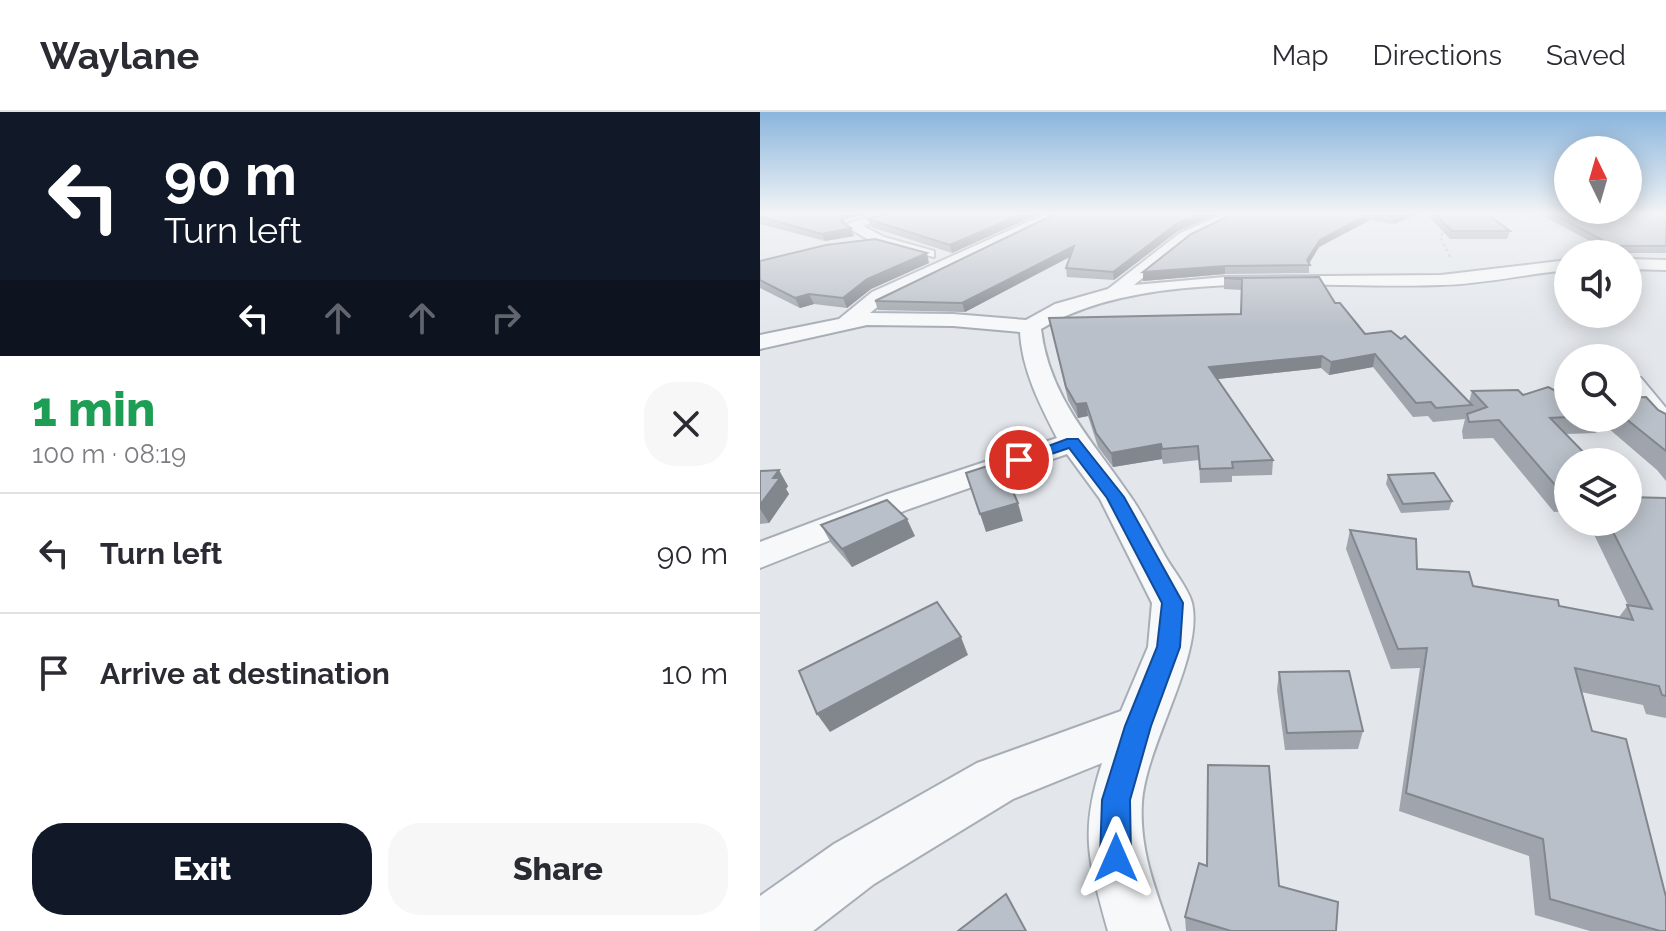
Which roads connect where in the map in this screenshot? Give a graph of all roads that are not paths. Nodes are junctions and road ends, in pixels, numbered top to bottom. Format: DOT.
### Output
graph roads {
  1 [pos="918,251"];
  2 [pos="978,251"];
  3 [pos="1166,251"];
  4 [pos="956,262"];
  5 [pos="1642,264"];
  6 [pos="1666,265"];
  7 [pos="1554,267"];
  8 [pos="1116,291"];
  9 [pos="847,322"];
  10 [pos="1030,327"];
  11 [pos="760,342"];
  12 [pos="1642,395"];
  13 [pos="1666,425"];
  14 [pos="1073,442"];
  15 [pos="760,556"];
  16 [pos="1138,726"];
  17 [pos="763,931"];
  18 [pos="1139,931"];
  1 -- 4 [label="street"];
  2 -- 4 [label="street"];
  3 -- 8 [label="street"];
  4 -- 9 [label="street"];
  5 -- 6 [label="street"];
  7 -- 8 [label="street"];
  8 -- 10 [label="street"];
  9 -- 10 [label="street"];
  9 -- 11 [label="street"];
  10 -- 14 [label="street"];
  12 -- 13 [label="street"];
  14 -- 15 [label="street"];
  14 -- 16 [label="street"];
  16 -- 17 [label="street"];
  16 -- 18 [label="street"];
}
